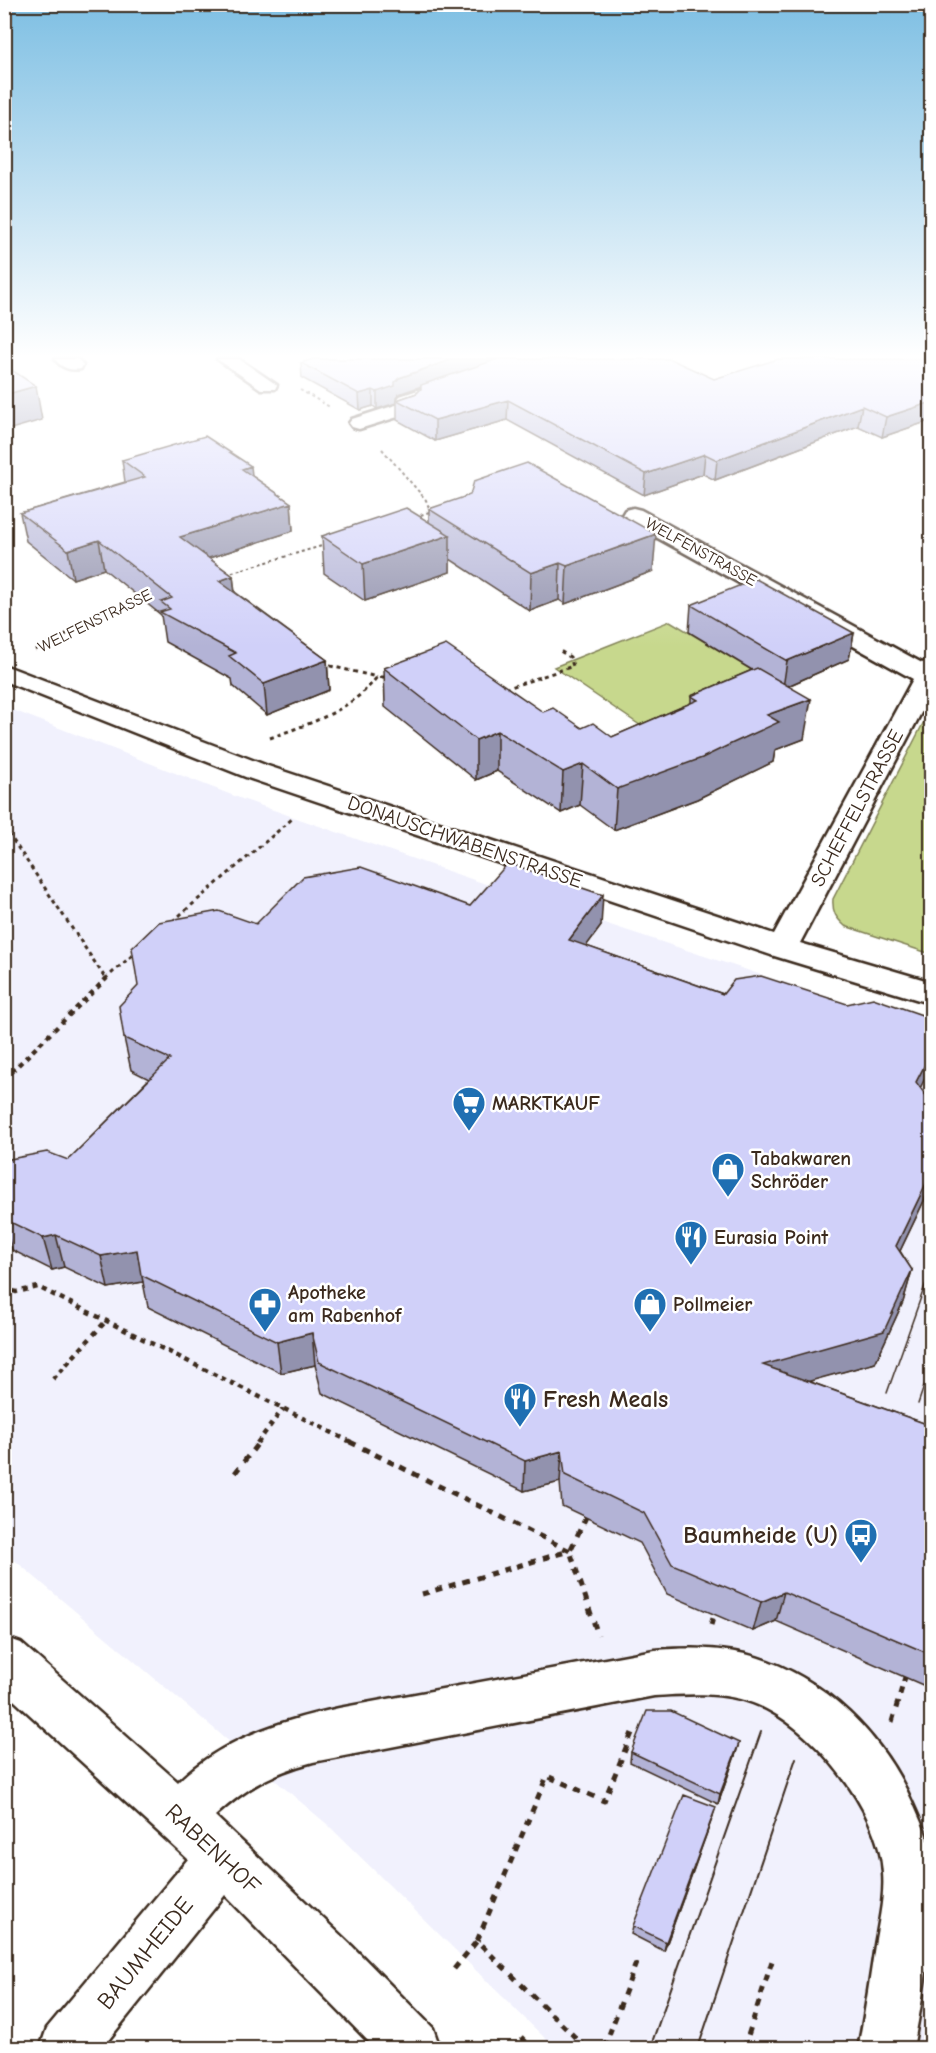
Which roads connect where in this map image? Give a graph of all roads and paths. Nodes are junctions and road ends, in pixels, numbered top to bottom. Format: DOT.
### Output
graph roads {
  1 [pos="387,455"];
  2 [pos="429,512"];
  3 [pos="439,514"];
  4 [pos="633,515"];
  5 [pos="407,519"];
  6 [pos="332,543"];
  7 [pos="224,575"];
  8 [pos="143,595"];
  9 [pos="560,651"];
  10 [pos="15,663"];
  11 [pos="314,663"];
  12 [pos="929,671"];
  13 [pos="398,676"];
  14 [pos="377,677"];
  15 [pos="501,690"];
  16 [pos="4,752"];
  17 [pos="222,758"];
  18 [pos="4,759"];
  19 [pos="320,793"];
  20 [pos="298,814"];
  21 [pos="4,827"];
  22 [pos="167,926"];
  23 [pos="782,948"];
  24 [pos="141,949"];
  25 [pos="106,979"];
  26 [pos="932,993"];
  27 [pos="4,1079"];
  28 [pos="4,1287"];
  29 [pos="106,1321"];
  30 [pos="53,1379"];
  31 [pos="284,1409"];
  32 [pos="235,1473"];
  33 [pos="586,1517"];
  34 [pos="570,1551"];
  35 [pos="422,1594"];
  36 [pos="4,1659"];
  37 [pos="613,1679"];
  38 [pos="632,1733"];
  39 [pos="639,1737"];
  40 [pos="179,1817"];
  41 [pos="223,1857"];
  42 [pos="477,1941"];
  43 [pos="638,1958"];
  44 [pos="772,1958"];
  45 [pos="454,1969"];
  46 [pos="521,2037"];
  47 [pos="745,2045"];
  48 [pos="67,2049"];
  49 [pos="413,2049"];
  50 [pos="532,2049"];
  51 [pos="586,2049"];
  52 [pos="604,2049"];
  53 [pos="759,2049"];
  54 [pos="886,2049"];
  1 -- 2 [label="path"];
  2 -- 3 [label="path"];
  2 -- 5 [label="path"];
  4 -- 12 [label="street, WELFENSTRASSE"];
  6 -- 7 [label="path"];
  8 -- 10 [label="path, WELFENSTRASSE"];
  9 -- 15 [label="path"];
  10 -- 17 [label="street, DONAUSCHWABENSTRASSE"];
  11 -- 14 [label="path"];
  12 -- 23 [label="street, SCHEFFELSTRASSE"];
  13 -- 14 [label="path"];
  14 -- 17 [label="path"];
  16 -- 18 [label="path"];
  17 -- 19 [label="street, DONAUSCHWABENSTRASSE"];
  19 -- 20 [label="street"];
  19 -- 23 [label="street, DONAUSCHWABENSTRASSE"];
  20 -- 22 [label="path"];
  21 -- 25 [label="path"];
  23 -- 26 [label="street, DONAUSCHWABENSTRASSE"];
  24 -- 25 [label="path"];
  25 -- 27 [label="path"];
  28 -- 29 [label="path"];
  29 -- 30 [label="path"];
  29 -- 31 [label="path"];
  31 -- 32 [label="path"];
  31 -- 34 [label="path"];
  33 -- 34 [label="path"];
  34 -- 35 [label="path"];
  34 -- 37 [label="path"];
  36 -- 40 [label="street, RABENHOF"];
  37 -- 38 [label="path"];
  37 -- 40 [label="street"];
  37 -- 54 [label="street"];
  38 -- 39 [label="path"];
  38 -- 42 [label="path"];
  40 -- 41 [label="street, RABENHOF"];
  41 -- 48 [label="street, BAUMHEIDE"];
  41 -- 49 [label="street, RABENHOF"];
  42 -- 45 [label="path"];
  42 -- 51 [label="path"];
  43 -- 52 [label="path"];
  44 -- 47 [label="path"];
  46 -- 50 [label="path"];
  47 -- 53 [label="path"];
}
